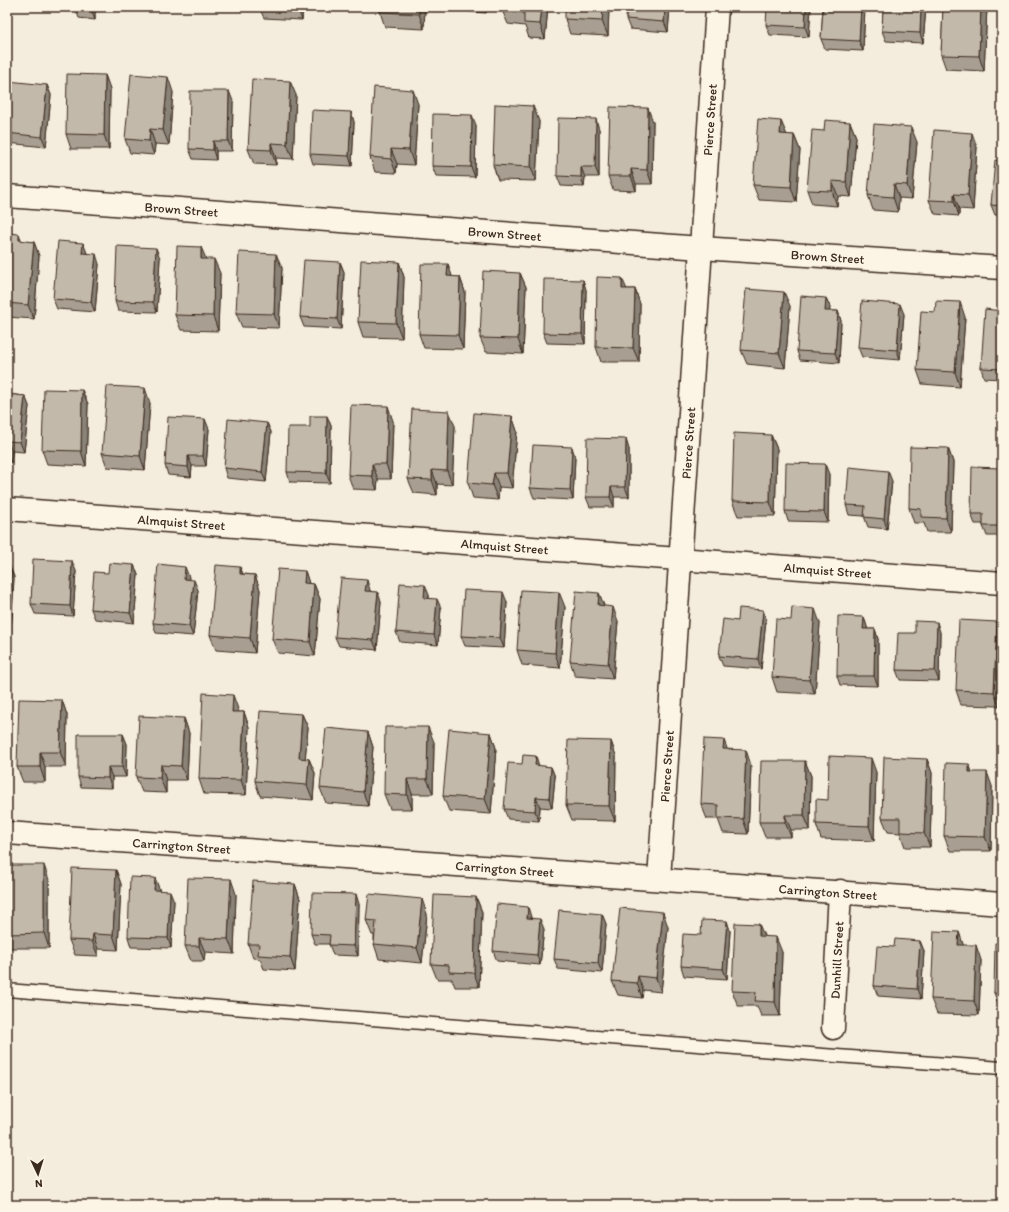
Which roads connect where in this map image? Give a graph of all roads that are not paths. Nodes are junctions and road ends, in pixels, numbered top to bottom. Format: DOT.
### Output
graph roads {
  1 [pos="718,7"];
  2 [pos="7,196"];
  3 [pos="701,248"];
  4 [pos="1002,268"];
  5 [pos="7,509"];
  6 [pos="680,559"];
  7 [pos="1002,583"];
  8 [pos="7,833"];
  9 [pos="659,879"];
  10 [pos="840,891"];
  11 [pos="1002,904"];
  12 [pos="7,990"];
  13 [pos="833,1028"];
  14 [pos="1002,1068"];
  1 -- 3 [label="street, Pierce Street"];
  2 -- 3 [label="street, Brown Street"];
  3 -- 4 [label="street, Brown Street"];
  3 -- 6 [label="street, Pierce Street"];
  5 -- 6 [label="street, Almquist Street"];
  6 -- 7 [label="street, Almquist Street"];
  6 -- 9 [label="street, Pierce Street"];
  8 -- 9 [label="street, Carrington Street"];
  9 -- 10 [label="street, Carrington Street"];
  10 -- 11 [label="street, Carrington Street"];
  10 -- 13 [label="street, Dunhill Street"];
  12 -- 14 [label="lane"];
}
